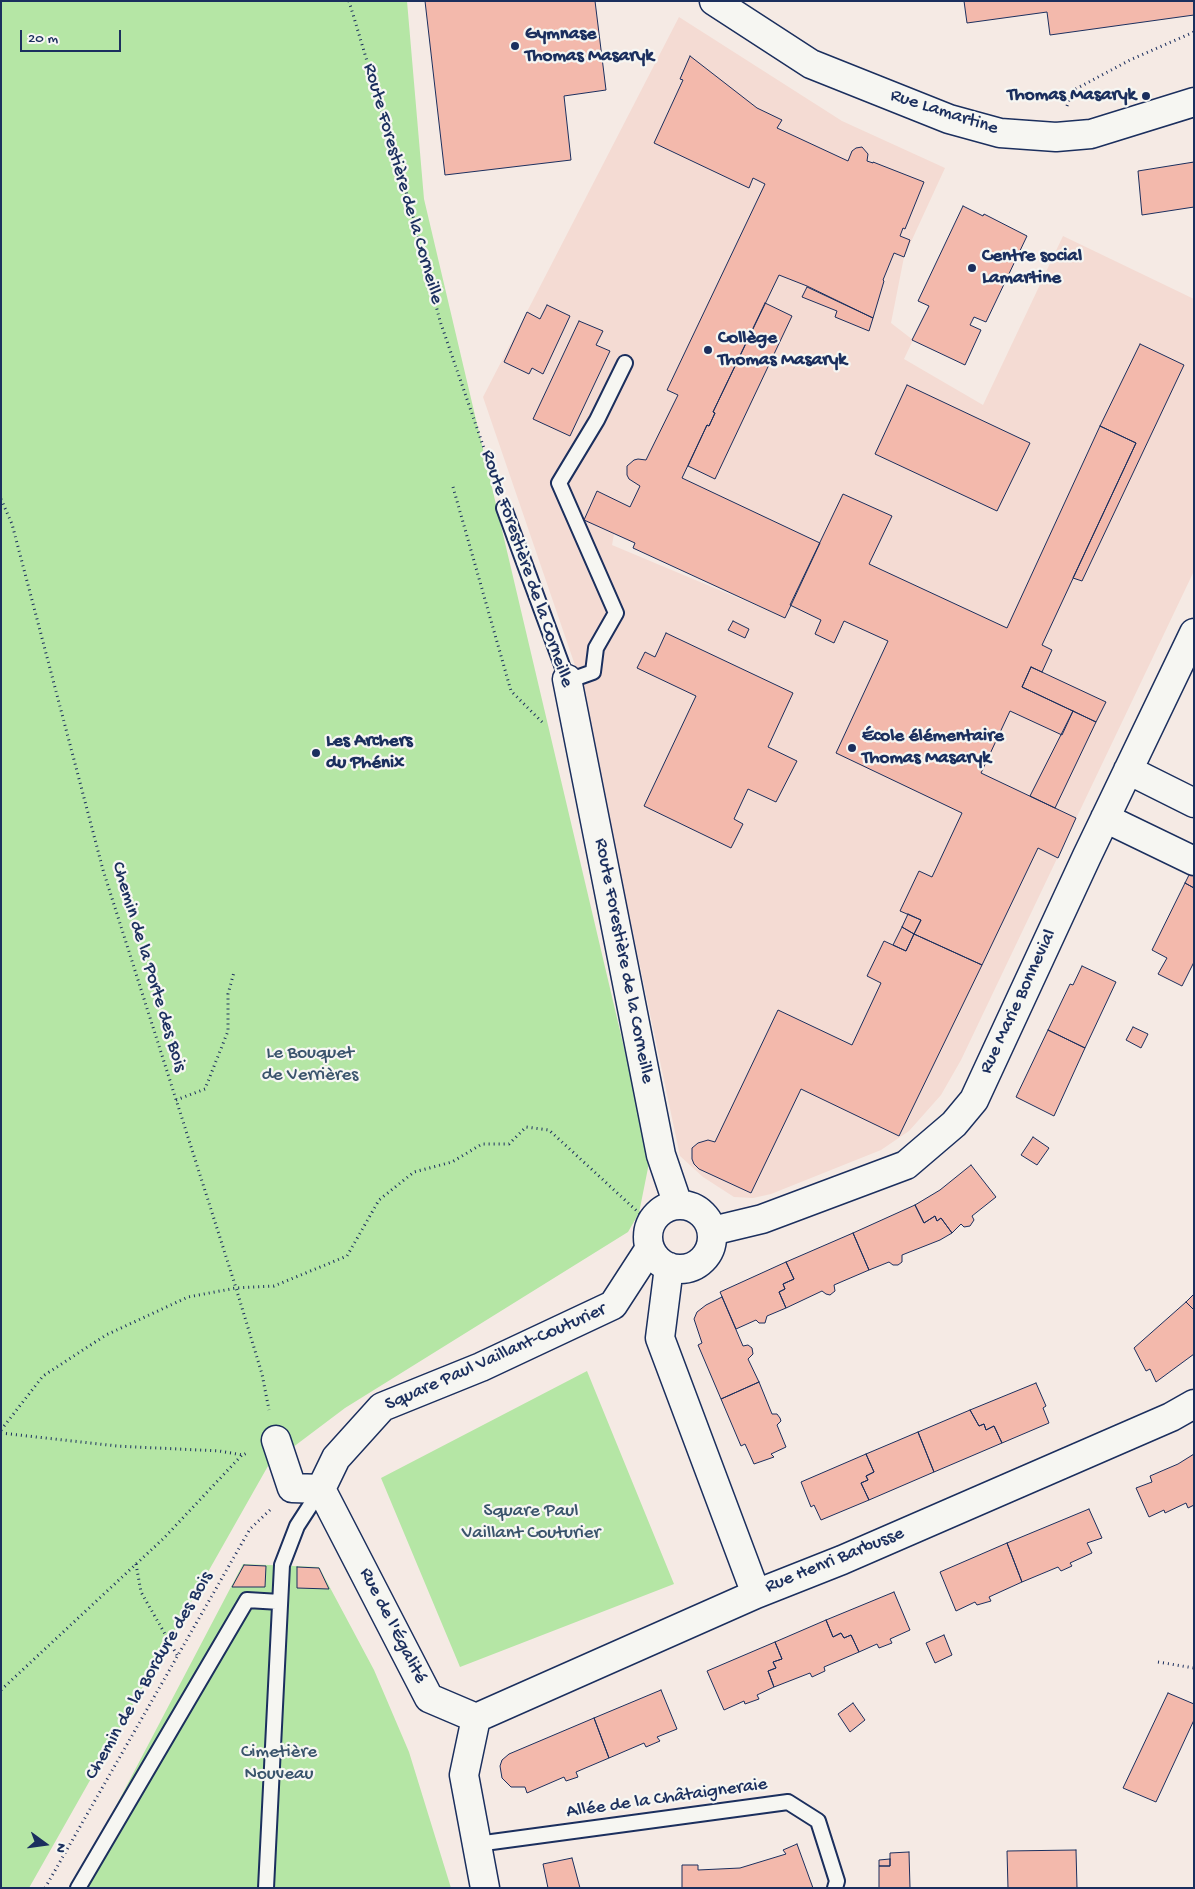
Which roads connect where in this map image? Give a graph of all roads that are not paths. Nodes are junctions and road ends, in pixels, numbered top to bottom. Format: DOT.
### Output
graph roads {
  1 [pos="714,1"];
  2 [pos="1194,102"];
  3 [pos="625,363"];
  4 [pos="504,508"];
  5 [pos="1194,634"];
  6 [pos="567,679"];
  7 [pos="1128,770"];
  8 [pos="1194,803"];
  9 [pos="1105,818"];
  10 [pos="1194,861"];
  11 [pos="678,1205"];
  12 [pos="712,1231"];
  13 [pos="650,1248"];
  14 [pos="669,1267"];
  15 [pos="1194,1404"];
  16 [pos="276,1440"];
  17 [pos="322,1489"];
  18 [pos="756,1594"];
  19 [pos="280,1602"];
  20 [pos="476,1718"];
  21 [pos="477,1844"];
  22 [pos="78,1888"];
  23 [pos="266,1888"];
  24 [pos="485,1888"];
  25 [pos="835,1888"];
  1 -- 2 [label="street, Rue Lamartine"];
  3 -- 6 [label="lane"];
  4 -- 6 [label="lane, Route Forestière de la Corneille"];
  5 -- 7 [label="street, Rue Marie Bonnevial"];
  6 -- 11 [label="street, Route Forestière de la Corneille"];
  7 -- 8 [label="street"];
  7 -- 9 [label="street, Rue Marie Bonnevial"];
  9 -- 10 [label="street"];
  9 -- 12 [label="street, Rue Marie Bonnevial"];
  11 -- 12 [label="street"];
  11 -- 13 [label="street"];
  12 -- 14 [label="street"];
  13 -- 14 [label="street"];
  13 -- 17 [label="street, Square Paul Vaillant-Couturier"];
  14 -- 18 [label="street"];
  15 -- 18 [label="street, Rue Henri Barbusse"];
  16 -- 17 [label="street"];
  17 -- 19 [label="lane"];
  17 -- 20 [label="street, Rue de l'Égalité"];
  18 -- 20 [label="street, Rue Henri Barbusse"];
  19 -- 22 [label="lane"];
  19 -- 23 [label="lane"];
  20 -- 21 [label="street"];
  21 -- 24 [label="street"];
  21 -- 25 [label="lane, Allée de la Châtaigneraie"];
}
